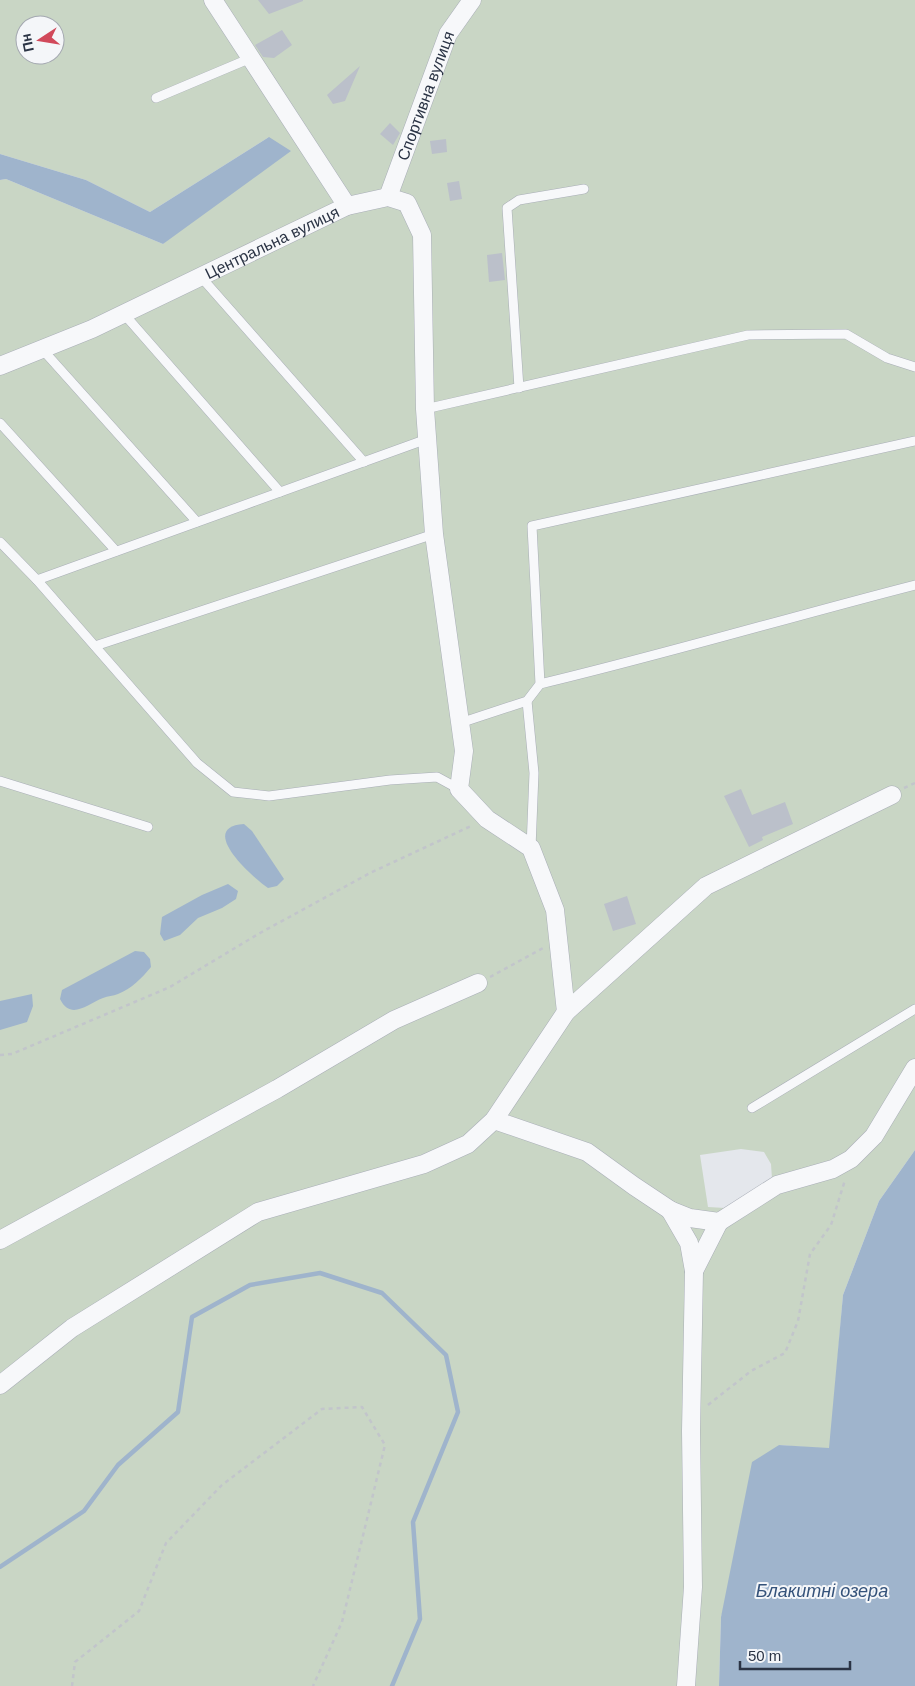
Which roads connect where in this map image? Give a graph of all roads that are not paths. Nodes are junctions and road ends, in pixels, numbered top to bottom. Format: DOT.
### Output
graph roads {
  1 [pos="213,0"];
  2 [pos="472,0"];
  3 [pos="251,58"];
  4 [pos="156,98"];
  5 [pos="584,189"];
  6 [pos="388,197"];
  7 [pos="346,206"];
  8 [pos="200,277"];
  9 [pos="124,314"];
  10 [pos="42,349"];
  11 [pos="0,366"];
  12 [pos="915,367"];
  13 [pos="519,388"];
  14 [pos="425,409"];
  15 [pos="0,423"];
  16 [pos="427,439"];
  17 [pos="915,442"];
  18 [pos="364,462"];
  19 [pos="280,492"];
  20 [pos="197,522"];
  21 [pos="434,534"];
  22 [pos="0,542"];
  23 [pos="116,551"];
  24 [pos="37,580"];
  25 [pos="915,585"];
  26 [pos="95,646"];
  27 [pos="540,684"];
  28 [pos="527,701"];
  29 [pos="460,723"];
  30 [pos="0,781"];
  31 [pos="459,789"];
  32 [pos="892,795"];
  33 [pos="148,827"];
  34 [pos="531,848"];
  35 [pos="478,983"];
  36 [pos="915,1009"];
  37 [pos="566,1012"];
  38 [pos="915,1068"];
  39 [pos="752,1108"];
  40 [pos="494,1120"];
  41 [pos="670,1210"];
  42 [pos="719,1222"];
  43 [pos="0,1240"];
  44 [pos="694,1271"];
  45 [pos="0,1385"];
  46 [pos="686,1686"];
  1 -- 3 [label="street, Центральна вулиця"];
  2 -- 6 [label="street, Спортивна вулиця"];
  3 -- 4 [label="lane"];
  3 -- 7 [label="street, Центральна вулиця"];
  5 -- 13 [label="lane"];
  6 -- 7 [label="street"];
  6 -- 14 [label="street"];
  7 -- 8 [label="street, Центральна вулиця"];
  8 -- 9 [label="street, Центральна вулиця"];
  8 -- 18 [label="lane"];
  9 -- 10 [label="street, Центральна вулиця"];
  9 -- 19 [label="lane"];
  10 -- 11 [label="street, Центральна вулиця"];
  10 -- 20 [label="lane"];
  12 -- 13 [label="lane"];
  13 -- 14 [label="lane"];
  14 -- 16 [label="street"];
  15 -- 23 [label="lane"];
  16 -- 18 [label="lane"];
  16 -- 21 [label="street"];
  17 -- 27 [label="lane"];
  18 -- 19 [label="lane"];
  19 -- 20 [label="lane"];
  20 -- 23 [label="lane"];
  21 -- 26 [label="lane"];
  21 -- 29 [label="street"];
  22 -- 24 [label="lane"];
  23 -- 24 [label="lane"];
  24 -- 26 [label="lane"];
  25 -- 27 [label="lane"];
  26 -- 31 [label="lane"];
  27 -- 28 [label="lane"];
  28 -- 29 [label="lane"];
  28 -- 34 [label="lane"];
  29 -- 31 [label="street"];
  30 -- 33 [label="lane"];
  31 -- 34 [label="street"];
  32 -- 37 [label="street"];
  34 -- 37 [label="street"];
  35 -- 43 [label="street"];
  36 -- 39 [label="lane"];
  37 -- 40 [label="street"];
  38 -- 42 [label="street"];
  40 -- 41 [label="street"];
  40 -- 45 [label="street"];
  41 -- 42 [label="street"];
  41 -- 44 [label="street"];
  42 -- 44 [label="street"];
  44 -- 46 [label="street"];
}
